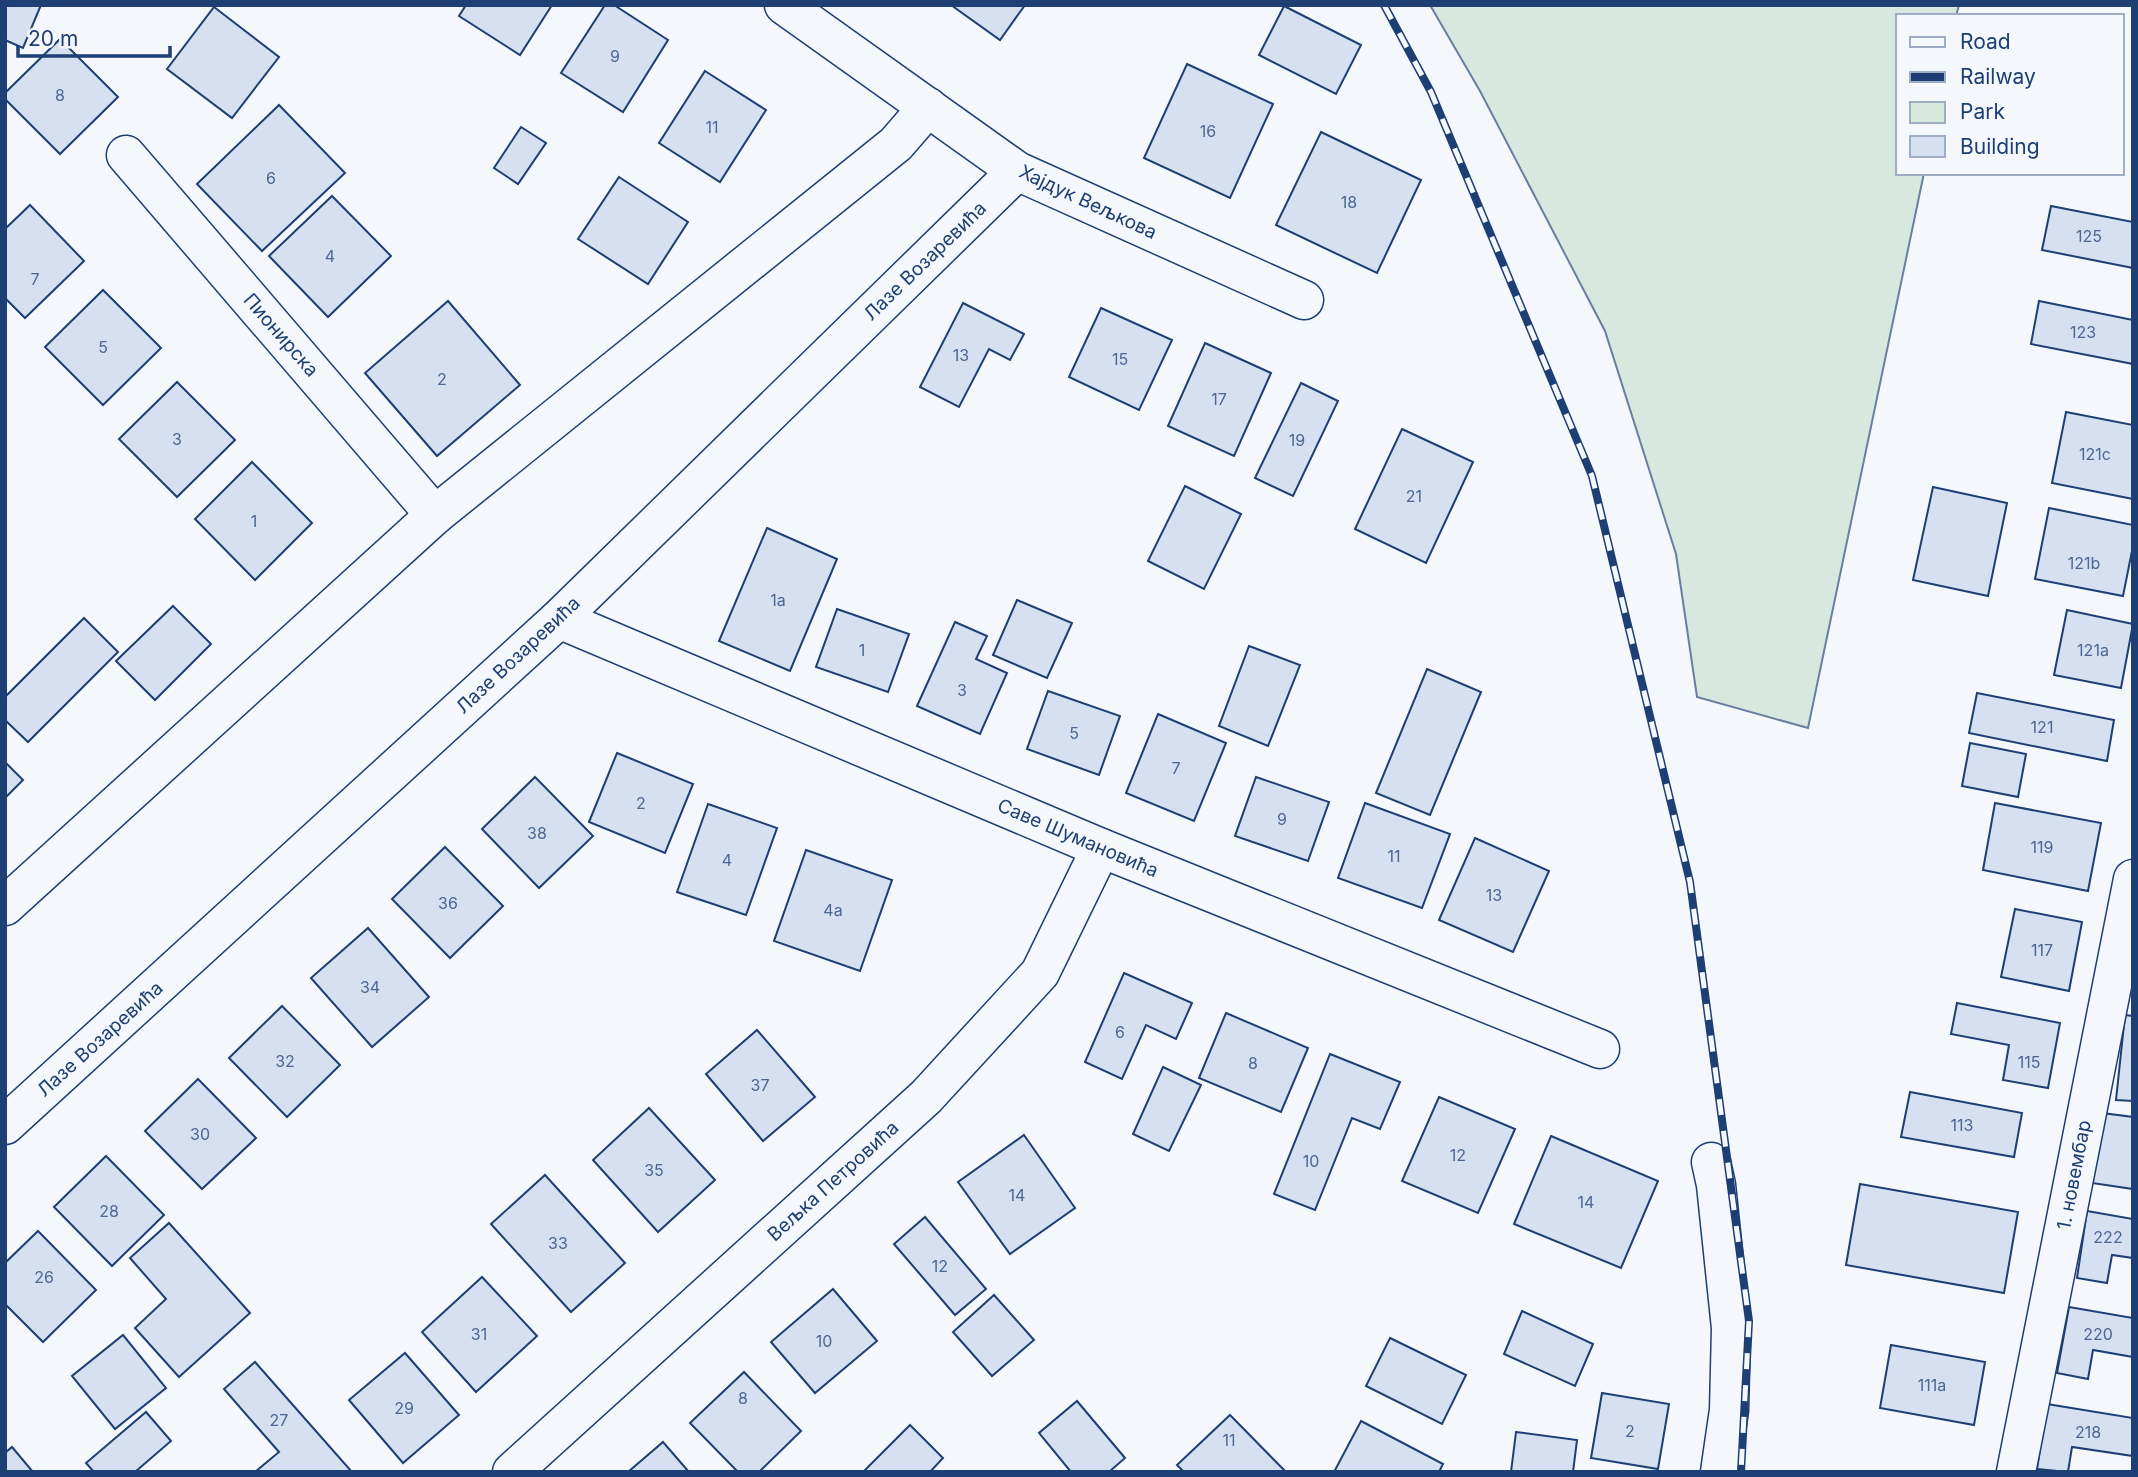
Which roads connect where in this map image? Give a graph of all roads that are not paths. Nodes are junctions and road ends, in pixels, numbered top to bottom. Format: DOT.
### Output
graph roads {
  1 [pos="784,5"];
  2 [pos="928,107"];
  3 [pos="126,155"];
  4 [pos="1017,171"];
  5 [pos="1304,300"];
  6 [pos="435,515"];
  7 [pos="559,619"];
  8 [pos="1101,848"];
  9 [pos="2133,879"];
  10 [pos="5,906"];
  11 [pos="1600,1049"];
  12 [pos="5,1125"];
  13 [pos="1711,1162"];
  14 [pos="512,1472"];
  15 [pos="1720,1472"];
  16 [pos="2016,1472"];
  1 -- 2 [label="street, Хајдук Вељкова"];
  2 -- 4 [label="street, Хајдук Вељкова"];
  2 -- 6 [label="street"];
  3 -- 6 [label="street, Пионирска"];
  4 -- 5 [label="street, Хајдук Вељкова"];
  4 -- 7 [label="street, Лазе Возаревића"];
  6 -- 10 [label="street"];
  7 -- 8 [label="street, Саве Шумановића"];
  7 -- 12 [label="street, Лазе Возаревића"];
  8 -- 11 [label="street, Саве Шумановића"];
  8 -- 14 [label="street, Вељка Петровића"];
  9 -- 16 [label="street, 1. новембар"];
  13 -- 15 [label="street"];
}
